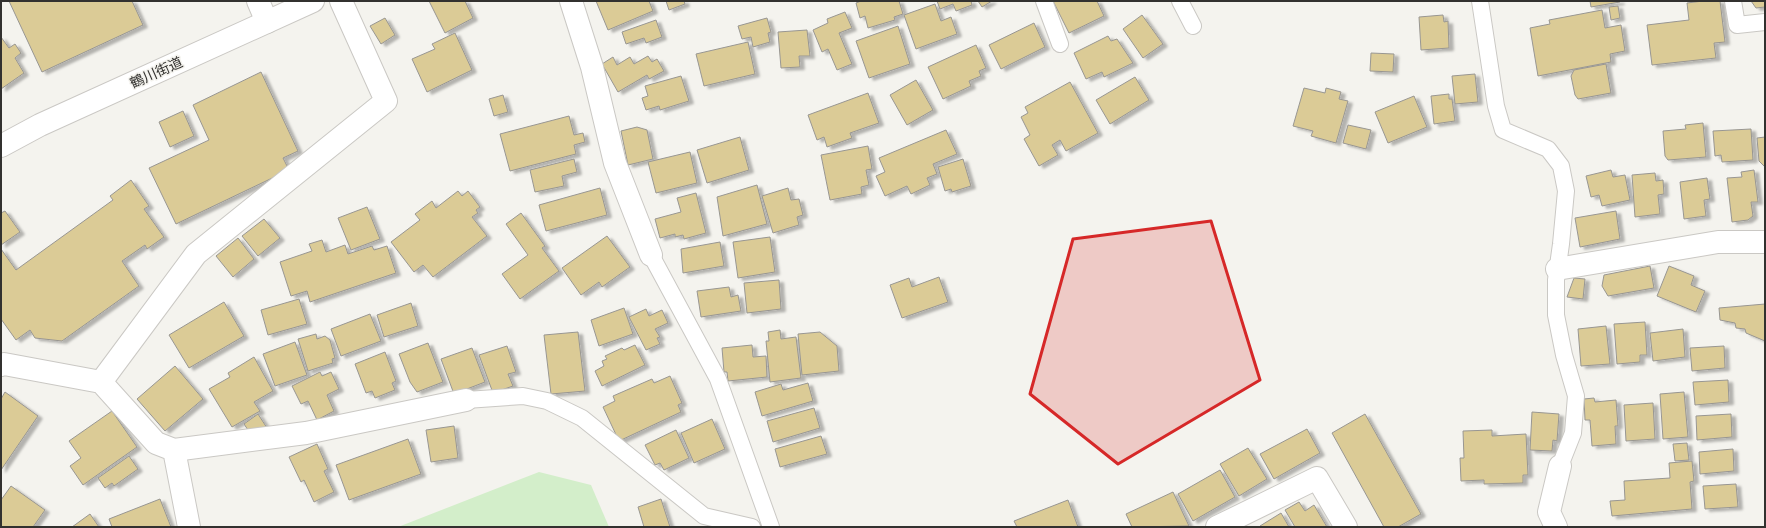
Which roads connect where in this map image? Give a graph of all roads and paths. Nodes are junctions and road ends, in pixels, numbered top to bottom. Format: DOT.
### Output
graph roads {
  1 [pos="258,1"];
  2 [pos="313,1"];
  3 [pos="341,1"];
  4 [pos="571,1"];
  5 [pos="1044,1"];
  6 [pos="1180,1"];
  7 [pos="1480,1"];
  8 [pos="1733,1"];
  9 [pos="267,22"];
  10 [pos="1765,22"];
  11 [pos="1192,26"];
  12 [pos="1060,44"];
  13 [pos="1,146"];
  14 [pos="1765,242"];
  15 [pos="651,256"];
  16 [pos="1557,269"];
  17 [pos="1,365"];
  18 [pos="101,382"];
  19 [pos="466,400"];
  20 [pos="174,450"];
  21 [pos="1560,466"];
  22 [pos="189,527"];
  23 [pos="752,527"];
  24 [pos="771,527"];
  25 [pos="1217,527"];
  26 [pos="1346,527"];
  27 [pos="1556,527"];
  1 -- 9 [label="street"];
  2 -- 9 [label="street, 鶴川街道"];
  3 -- 18 [label="street"];
  4 -- 15 [label="street"];
  5 -- 12 [label="lane"];
  6 -- 11 [label="lane"];
  7 -- 16 [label="lane"];
  8 -- 10 [label="lane"];
  9 -- 13 [label="street, 鶴川街道"];
  14 -- 16 [label="street"];
  15 -- 24 [label="lane"];
  16 -- 21 [label="lane"];
  17 -- 18 [label="street"];
  18 -- 20 [label="street"];
  19 -- 20 [label="street"];
  19 -- 23 [label="lane"];
  20 -- 22 [label="street"];
  21 -- 27 [label="street"];
  25 -- 26 [label="street"];
}
